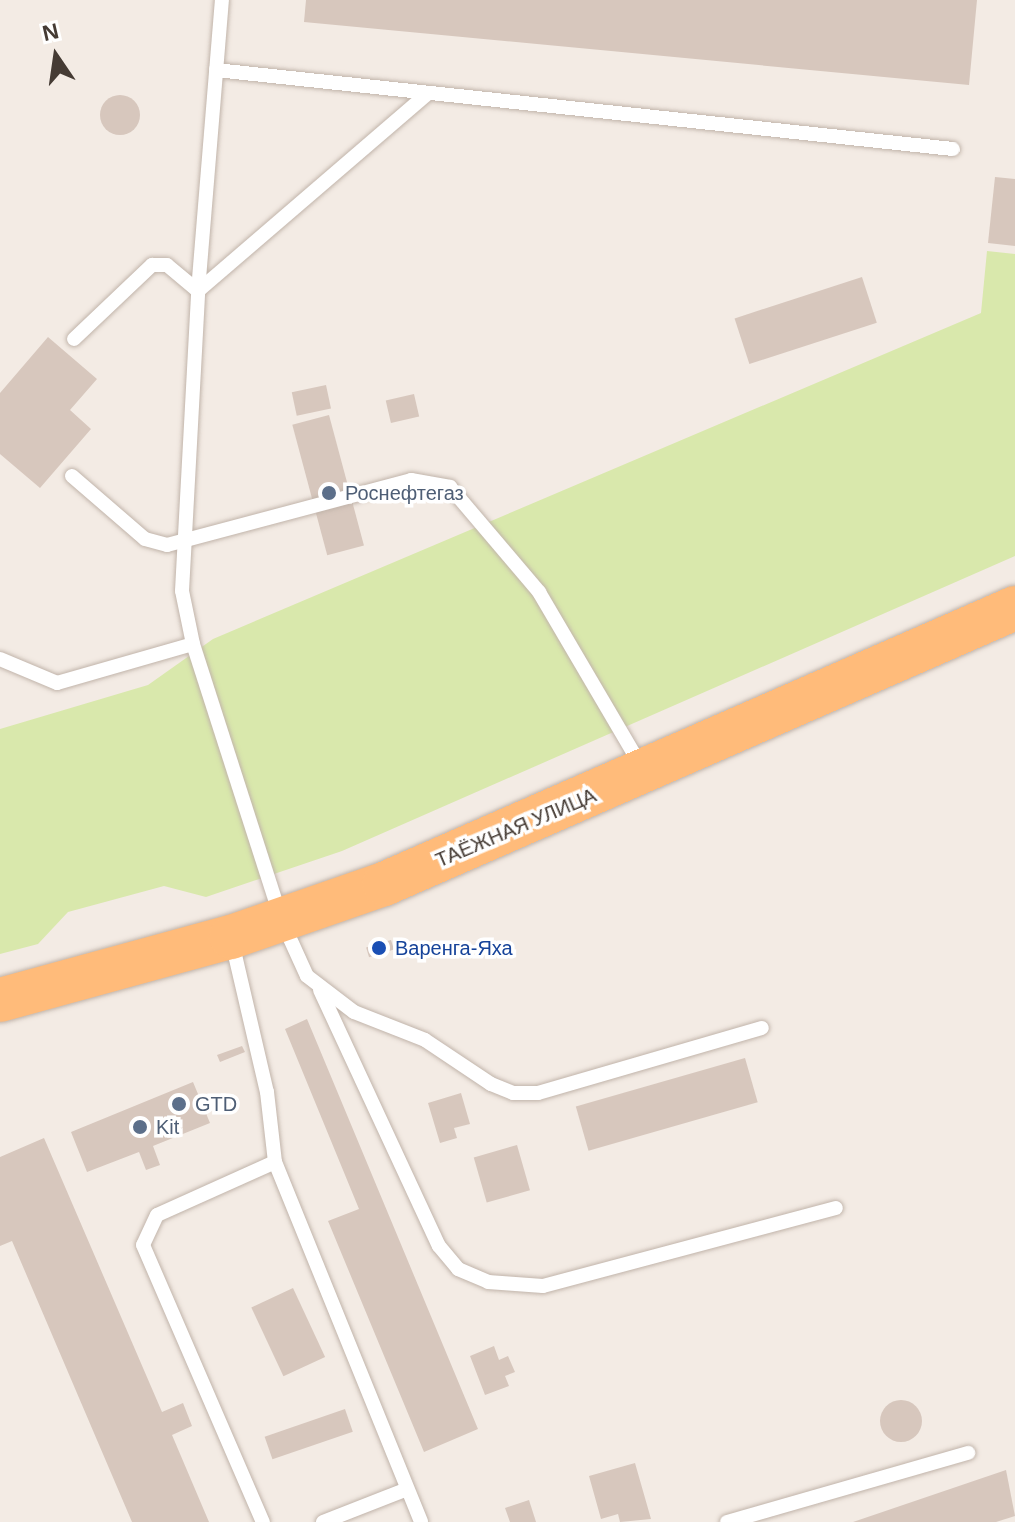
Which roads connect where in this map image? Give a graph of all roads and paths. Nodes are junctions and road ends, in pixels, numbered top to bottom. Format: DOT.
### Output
graph roads {
  1 [pos="222,0"];
  2 [pos="216,70"];
  3 [pos="428,93"];
  4 [pos="953,149"];
  5 [pos="198,291"];
  6 [pos="74,339"];
  7 [pos="72,476"];
  8 [pos="185,543"];
  9 [pos="1015,608"];
  10 [pos="193,644"];
  11 [pos="0,659"];
  12 [pos="645,772"];
  13 [pos="282,921"];
  14 [pos="231,937"];
  15 [pos="318,987"];
  16 [pos="0,1000"];
  17 [pos="762,1028"];
  18 [pos="275,1162"];
  19 [pos="836,1208"];
  20 [pos="968,1453"];
  21 [pos="407,1489"];
  22 [pos="263,1522"];
  23 [pos="323,1522"];
  24 [pos="421,1522"];
  25 [pos="727,1522"];
  1 -- 2 [label="lane"];
  2 -- 3 [label="lane"];
  2 -- 5 [label="lane"];
  3 -- 4 [label="lane"];
  3 -- 5 [label="lane"];
  5 -- 6 [label="lane"];
  5 -- 8 [label="lane"];
  7 -- 8 [label="lane"];
  8 -- 10 [label="lane"];
  8 -- 12 [label="lane"];
  9 -- 12 [label="highway, ТАЁЖНАЯ УЛИЦА"];
  10 -- 11 [label="lane"];
  10 -- 13 [label="lane"];
  12 -- 13 [label="highway, ТАЁЖНАЯ УЛИЦА"];
  13 -- 14 [label="highway, ТАЁЖНАЯ УЛИЦА"];
  13 -- 15 [label="lane"];
  14 -- 16 [label="highway, ТАЁЖНАЯ УЛИЦА"];
  14 -- 18 [label="lane"];
  15 -- 17 [label="lane"];
  15 -- 19 [label="lane"];
  18 -- 21 [label="lane"];
  18 -- 22 [label="lane"];
  20 -- 25 [label="lane"];
  21 -- 23 [label="lane"];
  21 -- 24 [label="lane"];
}
